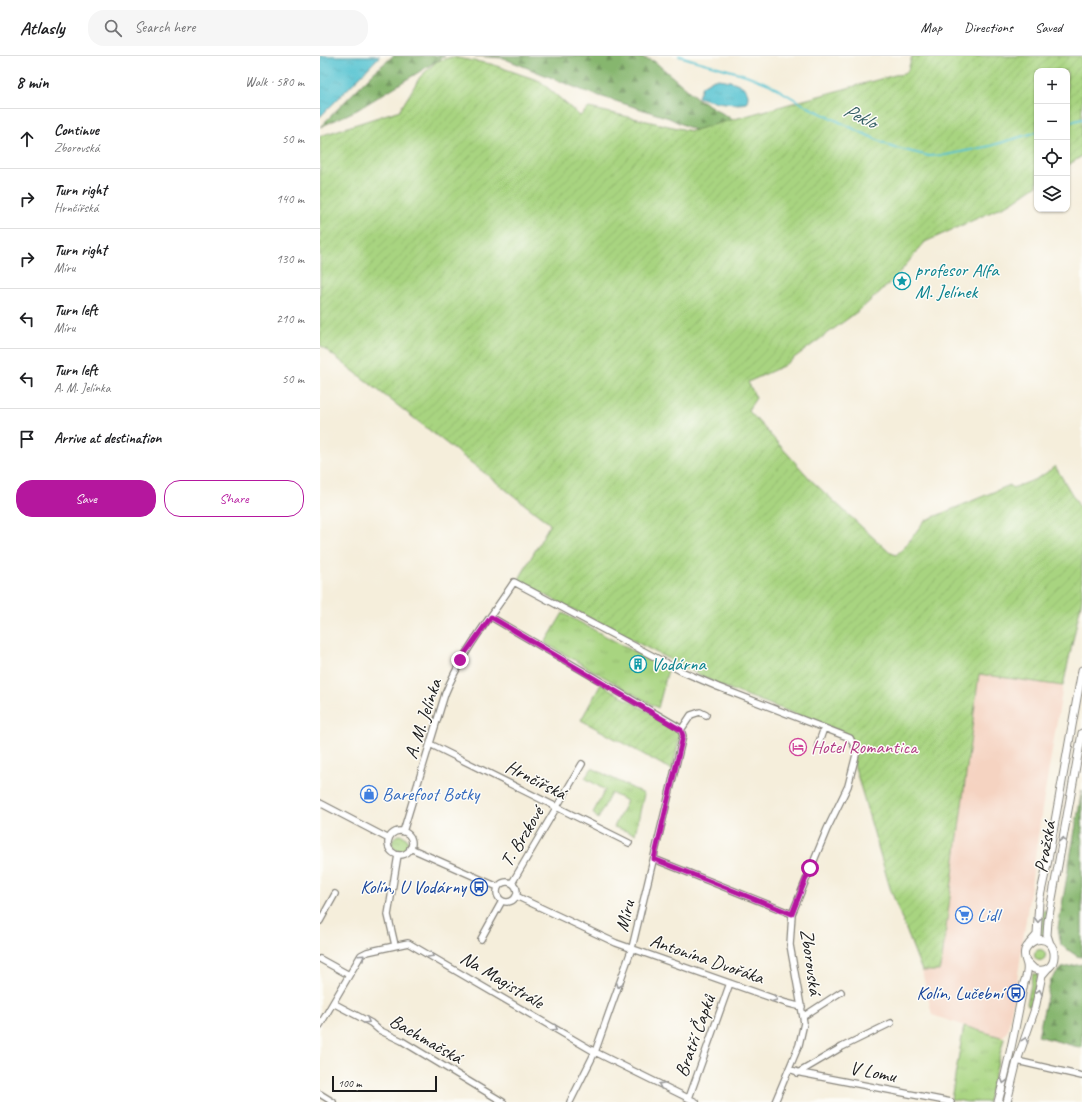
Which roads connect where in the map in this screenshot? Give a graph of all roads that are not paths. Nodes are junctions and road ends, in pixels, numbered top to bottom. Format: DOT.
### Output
graph roads {
  1 [pos="514,582"];
  2 [pos="491,617"];
  3 [pos="1082,670"];
  4 [pos="706,714"];
  5 [pos="824,728"];
  6 [pos="681,730"];
  7 [pos="1082,733"];
  8 [pos="430,744"];
  9 [pos="818,745"];
  10 [pos="1080,754"];
  11 [pos="582,764"];
  12 [pos="320,803"];
  13 [pos="556,807"];
  14 [pos="403,832"];
  15 [pos="389,839"];
  16 [pos="629,843"];
  17 [pos="410,848"];
  18 [pos="398,855"];
  19 [pos="654,859"];
  20 [pos="512,883"];
  21 [pos="498,887"];
  22 [pos="335,894"];
  23 [pos="516,896"];
  24 [pos="502,901"];
  25 [pos="792,914"];
  26 [pos="320,922"];
  27 [pos="481,939"];
  28 [pos="1029,944"];
  29 [pos="395,945"];
  30 [pos="1052,946"];
  31 [pos="632,948"];
  32 [pos="320,959"];
  33 [pos="1026,961"];
  34 [pos="1048,967"];
  35 [pos="350,975"];
  36 [pos="730,983"];
  37 [pos="841,992"];
  38 [pos="333,1003"];
  39 [pos="802,1007"];
  40 [pos="804,1016"];
  41 [pos="891,1023"];
  42 [pos="320,1025"];
  43 [pos="595,1052"];
  44 [pos="1017,1061"];
  45 [pos="789,1069"];
  46 [pos="798,1072"];
  47 [pos="1082,1076"];
  48 [pos="320,1094"];
  49 [pos="689,1098"];
  50 [pos="333,1102"];
  51 [pos="503,1102"];
  52 [pos="570,1102"];
  53 [pos="696,1102"];
  54 [pos="775,1102"];
  55 [pos="952,1102"];
  56 [pos="998,1102"];
  57 [pos="1007,1102"];
  1 -- 2 [label="street, A. M. Jelínka"];
  1 -- 5 [label="street, Zborovská"];
  2 -- 6 [label="street"];
  2 -- 8 [label="street, A. M. Jelínka"];
  3 -- 28 [label="street, one-way"];
  4 -- 6 [label="street"];
  5 -- 9 [label="street"];
  5 -- 25 [label="street, Zborovská"];
  6 -- 19 [label="street, Míru"];
  7 -- 10 [label="street, Pražská"];
  8 -- 13 [label="street, Hrnčířská"];
  8 -- 14 [label="street, A. M. Jelínka"];
  30 -- 10 [label="street, Pražská, one-way"];
  11 -- 13 [label="street, T. Brzkové"];
  12 -- 15 [label="street"];
  13 -- 16 [label="street, Hrnčířská"];
  13 -- 20 [label="street, T. Brzkové"];
  14 -- 15 [label="street"];
  14 -- 17 [label="street"];
  15 -- 18 [label="street"];
  17 -- 18 [label="street"];
  17 -- 21 [label="street"];
  18 -- 29 [label="street"];
  19 -- 25 [label="street"];
  19 -- 31 [label="street, Míru"];
  20 -- 21 [label="street"];
  20 -- 23 [label="street"];
  21 -- 24 [label="street"];
  22 -- 26 [label="street"];
  23 -- 24 [label="street"];
  23 -- 31 [label="street, Antonína Dvořáka"];
  24 -- 27 [label="street"];
  25 -- 39 [label="street, Zborovská"];
  28 -- 30 [label="street"];
  28 -- 33 [label="street"];
  35 -- 29 [label="street, Na Magistrále, one-way"];
  29 -- 43 [label="street, Na Magistrále, one-way"];
  30 -- 34 [label="street"];
  31 -- 36 [label="street, Antonína Dvořáka"];
  31 -- 43 [label="street, Míru, one-way"];
  32 -- 35 [label="street"];
  33 -- 34 [label="street"];
  33 -- 56 [label="street, one-way"];
  44 -- 34 [label="street, one-way"];
  35 -- 38 [label="street, Na Magistrále"];
  36 -- 39 [label="street, Antonína Dvořáka, one-way"];
  36 -- 49 [label="street, Bratří Čapků"];
  37 -- 40 [label="street"];
  38 -- 42 [label="street, Na Magistrále"];
  38 -- 51 [label="street, Bachmačská, one-way"];
  39 -- 40 [label="street, Zborovská"];
  40 -- 45 [label="street, Zborovská"];
  41 -- 46 [label="street"];
  49 -- 43 [label="street, Na Magistrále, one-way"];
  43 -- 52 [label="street, Míru"];
  44 -- 47 [label="street"];
  44 -- 57 [label="street"];
  45 -- 46 [label="street, V Lomu"];
  45 -- 54 [label="street, Zborovská"];
  46 -- 55 [label="street, V Lomu"];
  48 -- 50 [label="street"];
  49 -- 53 [label="street, Na Magistrále"];
}
